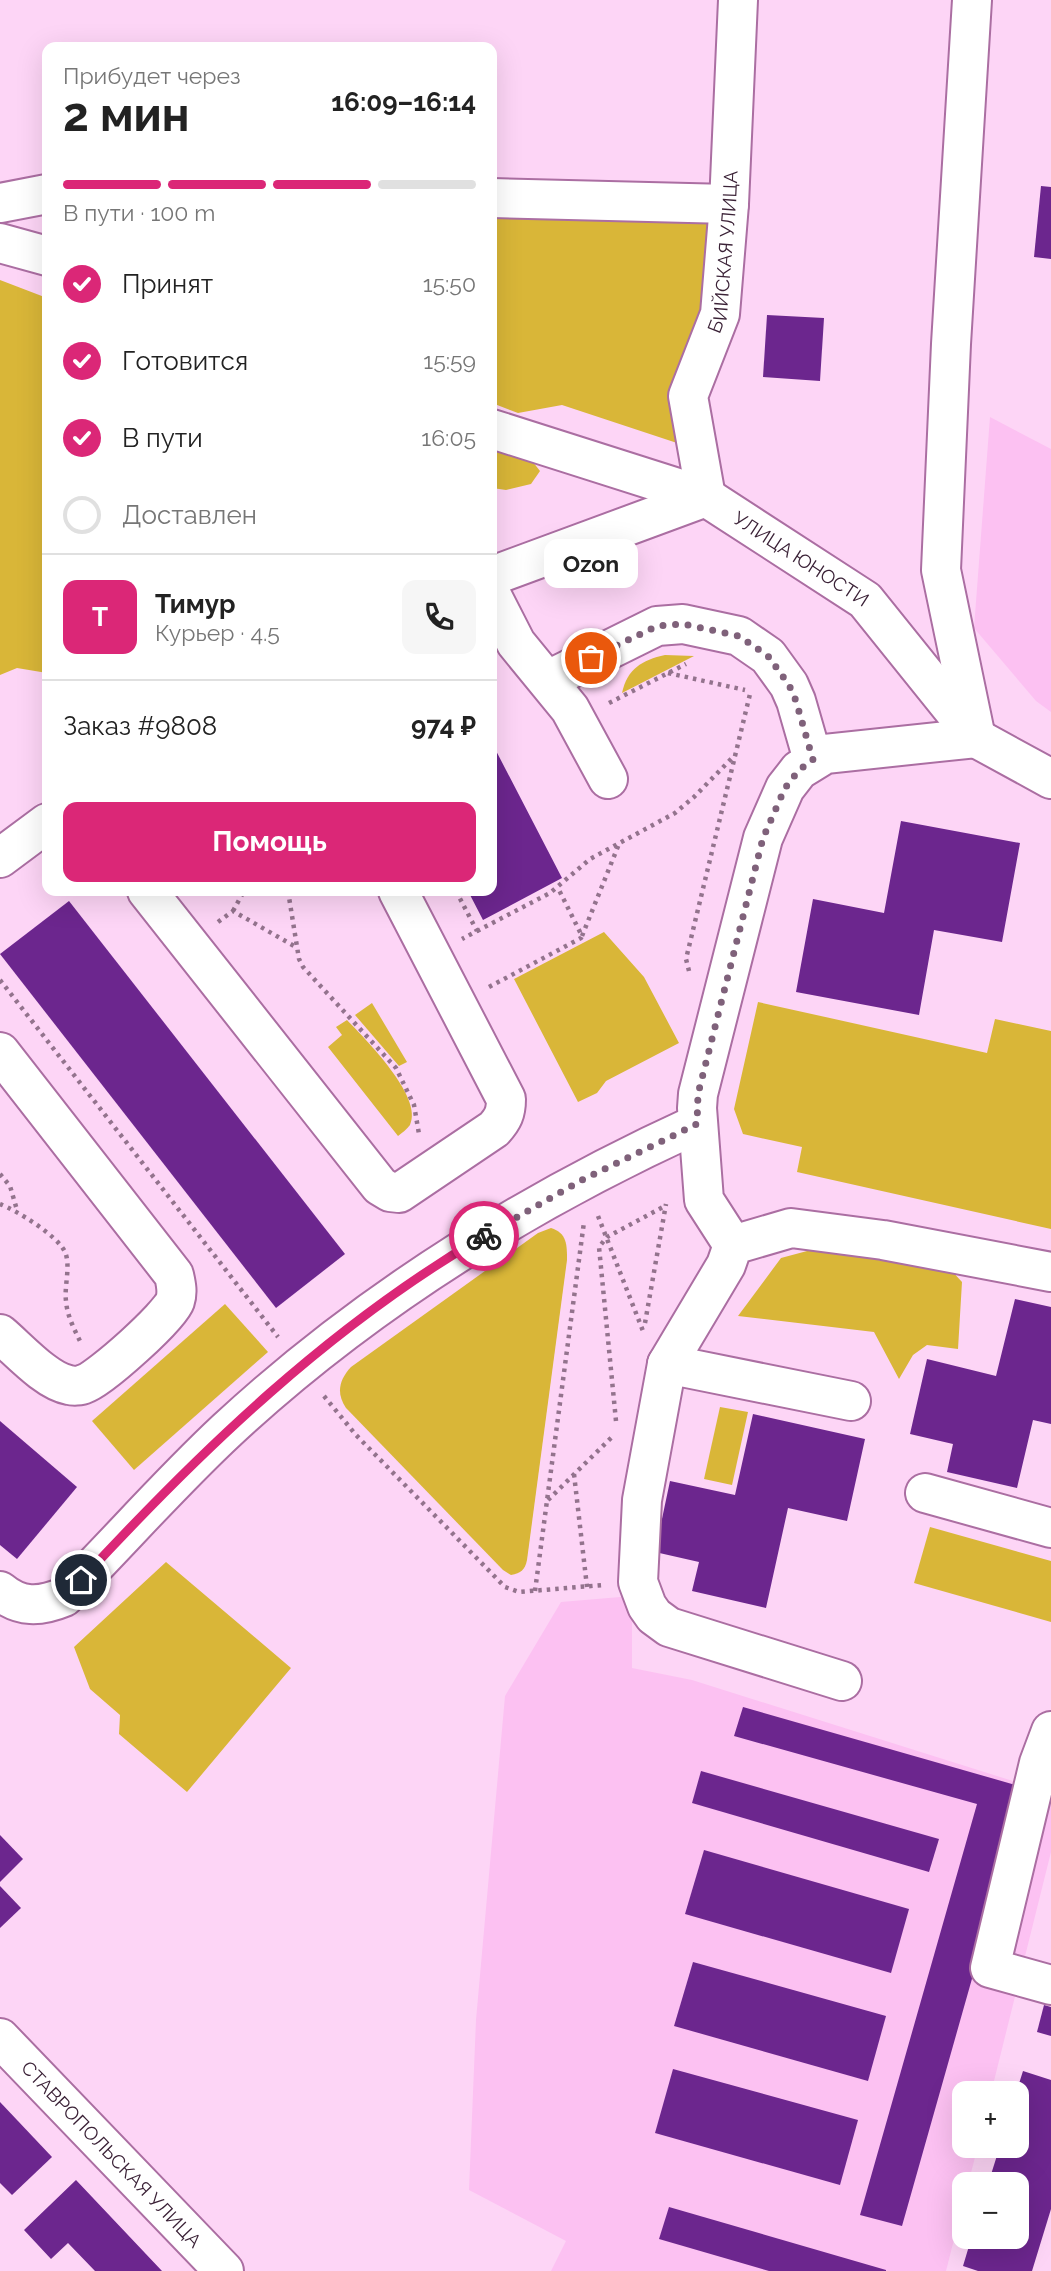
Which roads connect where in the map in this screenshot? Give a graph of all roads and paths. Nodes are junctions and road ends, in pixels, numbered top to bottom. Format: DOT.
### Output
graph roads {
  1 [pos="738,0"];
  2 [pos="972,0"];
  3 [pos="42,195"];
  4 [pos="497,198"];
  5 [pos="0,203"];
  6 [pos="729,204"];
  7 [pos="0,243"];
  8 [pos="42,255"];
  9 [pos="497,431"];
  10 [pos="706,497"];
  11 [pos="497,574"];
  12 [pos="497,606"];
  13 [pos="739,636"];
  14 [pos="667,673"];
  15 [pos="548,680"];
  16 [pos="750,692"];
  17 [pos="577,720"];
  18 [pos="976,738"];
  19 [pos="735,754"];
  20 [pos="813,760"];
  21 [pos="608,779"];
  22 [pos="1051,779"];
  23 [pos="42,827"];
  24 [pos="619,843"];
  25 [pos="0,858"];
  26 [pos="558,888"];
  27 [pos="152,896"];
  28 [pos="241,896"];
  29 [pos="289,896"];
  30 [pos="401,896"];
  31 [pos="233,911"];
  32 [pos="477,931"];
  33 [pos="582,936"];
  34 [pos="189,944"];
  35 [pos="295,946"];
  36 [pos="457,1004"];
  37 [pos="0,1052"];
  38 [pos="697,1124"];
  39 [pos="0,1174"];
  40 [pos="419,1181"];
  41 [pos="586,1184"];
  42 [pos="0,1204"];
  43 [pos="666,1205"];
  44 [pos="17,1211"];
  45 [pos="607,1237"];
  46 [pos="733,1245"];
  47 [pos="1051,1272"];
  48 [pos="643,1332"];
  49 [pos="0,1334"];
  50 [pos="667,1364"];
  51 [pos="98,1376"];
  52 [pos="851,1401"];
  53 [pos="574,1474"];
  54 [pos="925,1493"];
  55 [pos="547,1500"];
  56 [pos="1051,1528"];
  57 [pos="587,1587"];
  58 [pos="0,1591"];
  59 [pos="535,1591"];
  60 [pos="842,1681"];
  61 [pos="1051,1731"];
  62 [pos="1051,1985"];
  63 [pos="0,2038"];
  64 [pos="224,2271"];
  1 -- 6 [label="street, БИЙСКАЯ УЛИЦА"];
  2 -- 18 [label="street"];
  3 -- 5 [label="street"];
  4 -- 6 [label="street"];
  6 -- 10 [label="street, БИЙСКАЯ УЛИЦА"];
  7 -- 8 [label="street"];
  9 -- 10 [label="street, УЛИЦА ЮНОСТИ"];
  10 -- 11 [label="street"];
  10 -- 18 [label="street, УЛИЦА ЮНОСТИ"];
  12 -- 15 [label="street"];
  13 -- 14 [label="path"];
  13 -- 15 [label="street"];
  13 -- 20 [label="street"];
  14 -- 16 [label="path"];
  14 -- 17 [label="path"];
  15 -- 17 [label="street"];
  17 -- 21 [label="street"];
  18 -- 20 [label="street"];
  18 -- 22 [label="street, УЛИЦА ЮНОСТИ"];
  19 -- 24 [label="path"];
  20 -- 38 [label="street"];
  23 -- 25 [label="street"];
  24 -- 26 [label="path"];
  24 -- 33 [label="path"];
  26 -- 32 [label="path"];
  26 -- 33 [label="path"];
  27 -- 34 [label="street"];
  28 -- 31 [label="path"];
  29 -- 35 [label="path"];
  30 -- 36 [label="street"];
  31 -- 34 [label="path"];
  31 -- 35 [label="path"];
  33 -- 36 [label="path"];
  34 -- 40 [label="street"];
  35 -- 40 [label="path"];
  36 -- 40 [label="street"];
  37 -- 51 [label="street"];
  38 -- 41 [label="street"];
  38 -- 46 [label="street"];
  39 -- 44 [label="path"];
  41 -- 45 [label="path"];
  41 -- 55 [label="path"];
  41 -- 58 [label="street"];
  42 -- 44 [label="path"];
  43 -- 45 [label="path"];
  44 -- 51 [label="path"];
  45 -- 48 [label="path"];
  45 -- 53 [label="path"];
  46 -- 47 [label="street"];
  46 -- 50 [label="street"];
  49 -- 51 [label="street"];
  50 -- 52 [label="street"];
  50 -- 60 [label="street"];
  53 -- 55 [label="path"];
  53 -- 57 [label="path"];
  54 -- 56 [label="street"];
  55 -- 59 [label="path"];
  61 -- 62 [label="street"];
  63 -- 64 [label="street, СТАВРОПОЛЬСКАЯ УЛИЦА"];
}
